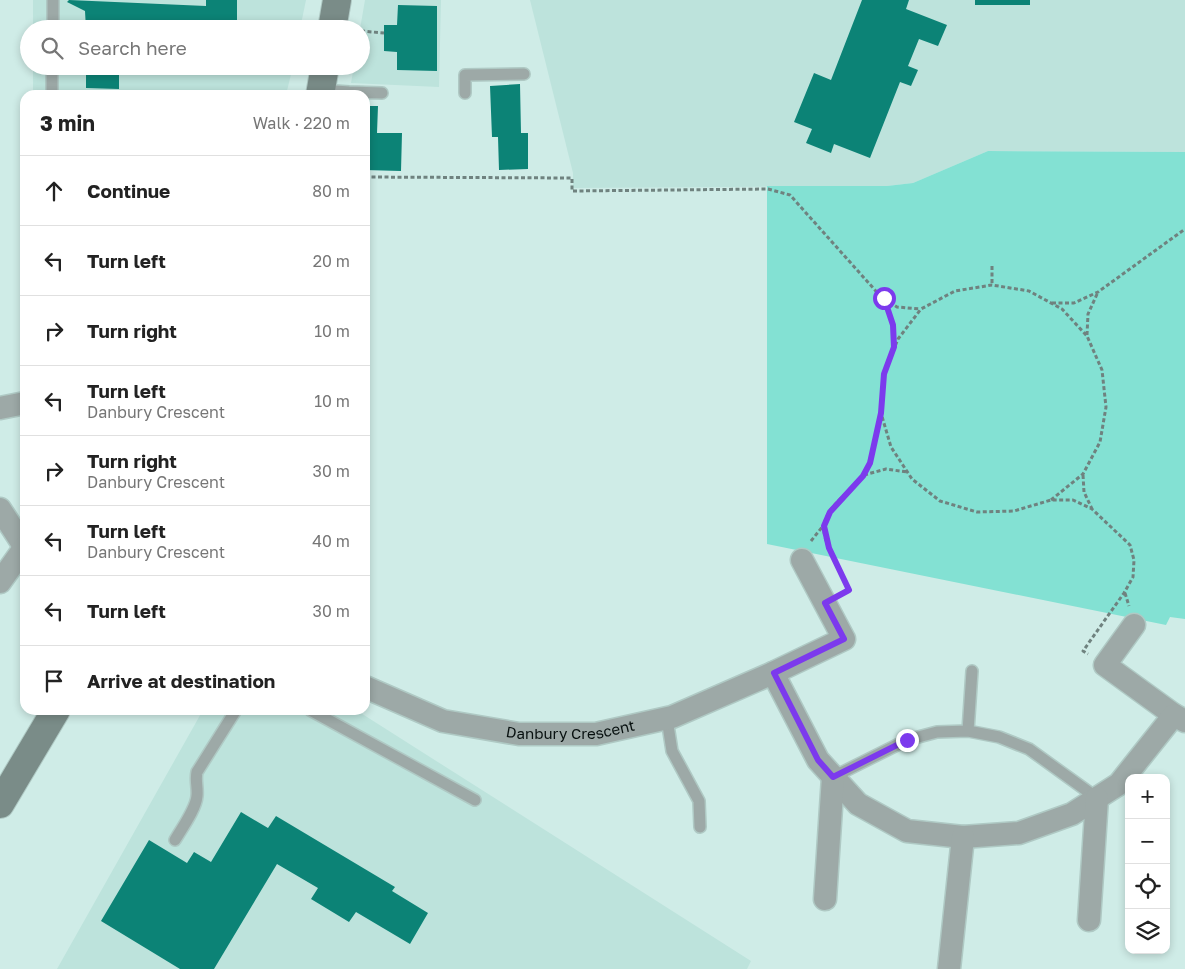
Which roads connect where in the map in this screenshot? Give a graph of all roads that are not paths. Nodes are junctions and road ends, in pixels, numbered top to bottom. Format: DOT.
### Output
graph roads {
  1 [pos="53,0"];
  2 [pos="337,0"];
  3 [pos="53,20"];
  4 [pos="334,20"];
  5 [pos="524,74"];
  6 [pos="52,75"];
  7 [pos="322,84"];
  8 [pos="52,90"];
  9 [pos="343,90"];
  10 [pos="370,93"];
  11 [pos="382,93"];
  12 [pos="466,94"];
  13 [pos="20,404"];
  14 [pos="0,408"];
  15 [pos="0,509"];
  16 [pos="20,539"];
  17 [pos="20,553"];
  18 [pos="802,560"];
  19 [pos="0,582"];
  20 [pos="1134,625"];
  21 [pos="972,672"];
  22 [pos="774,673"];
  23 [pos="370,688"];
  24 [pos="53,715"];
  25 [pos="233,715"];
  26 [pos="319,715"];
  27 [pos="1180,718"];
  28 [pos="666,719"];
  29 [pos="968,731"];
  30 [pos="833,777"];
  31 [pos="1097,798"];
  32 [pos="475,800"];
  33 [pos="0,804"];
  34 [pos="700,826"];
  35 [pos="963,837"];
  36 [pos="175,840"];
  37 [pos="825,899"];
  38 [pos="1089,920"];
  39 [pos="949,969"];
  1 -- 3 [label="lane"];
  2 -- 4 [label="street"];
  5 -- 12 [label="lane"];
  6 -- 8 [label="lane"];
  7 -- 9 [label="lane"];
  10 -- 11 [label="lane"];
  13 -- 14 [label="street"];
  15 -- 16 [label="street"];
  17 -- 19 [label="street"];
  18 -- 22 [label="street, Danbury Crescent"];
  20 -- 27 [label="street"];
  21 -- 29 [label="lane"];
  22 -- 28 [label="street, Danbury Crescent"];
  22 -- 30 [label="street"];
  23 -- 28 [label="street, Danbury Crescent"];
  24 -- 33 [label="street"];
  25 -- 36 [label="lane"];
  26 -- 32 [label="lane"];
  27 -- 31 [label="street"];
  28 -- 34 [label="lane"];
  29 -- 30 [label="lane"];
  29 -- 31 [label="lane"];
  30 -- 35 [label="street"];
  30 -- 37 [label="street"];
  31 -- 35 [label="street"];
  31 -- 38 [label="street"];
  35 -- 39 [label="street"];
}
